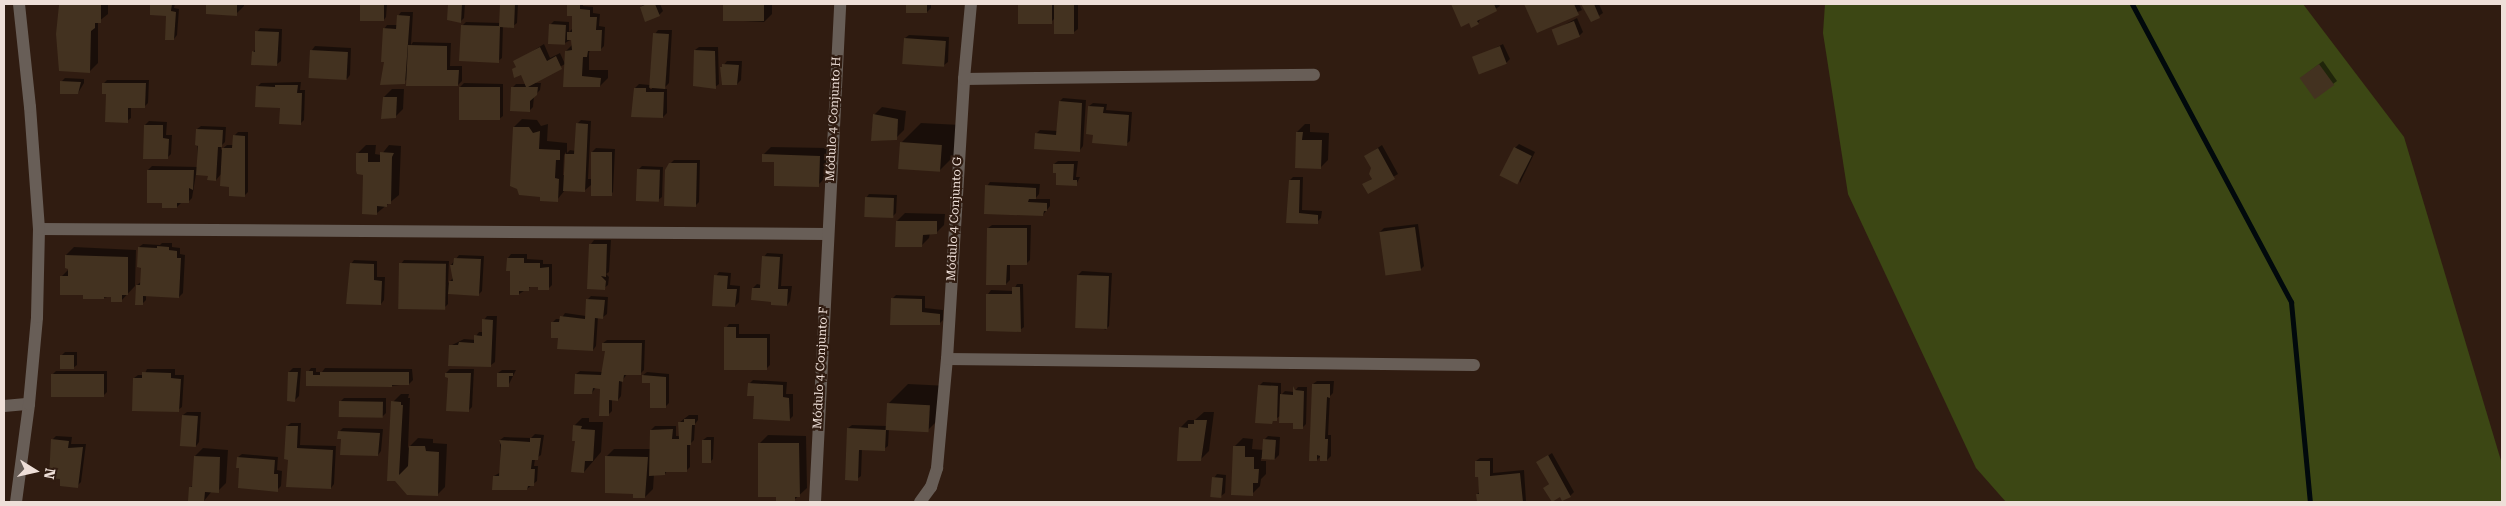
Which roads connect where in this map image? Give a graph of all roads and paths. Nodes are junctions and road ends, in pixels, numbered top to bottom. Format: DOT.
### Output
graph roads {
  1 [pos="19,4"];
  2 [pos="840,4"];
  3 [pos="970,4"];
  4 [pos="1314,76"];
  5 [pos="964,79"];
  6 [pos="39,230"];
  7 [pos="828,234"];
  8 [pos="947,360"];
  9 [pos="1474,365"];
  10 [pos="29,404"];
  11 [pos="4,406"];
  12 [pos="16,502"];
  13 [pos="815,502"];
  14 [pos="920,502"];
  1 -- 6 [label="street"];
  2 -- 7 [label="street, Módulo 4 Conjunto H"];
  3 -- 5 [label="street, Módulo 4 Conjunto G"];
  4 -- 5 [label="street"];
  5 -- 8 [label="street, Módulo 4 Conjunto G"];
  6 -- 7 [label="street"];
  6 -- 10 [label="street"];
  7 -- 13 [label="street, Módulo 4 Conjunto F"];
  8 -- 9 [label="street"];
  8 -- 14 [label="street, Módulo 4 Conjunto G"];
  10 -- 11 [label="street"];
  10 -- 12 [label="street"];
}
